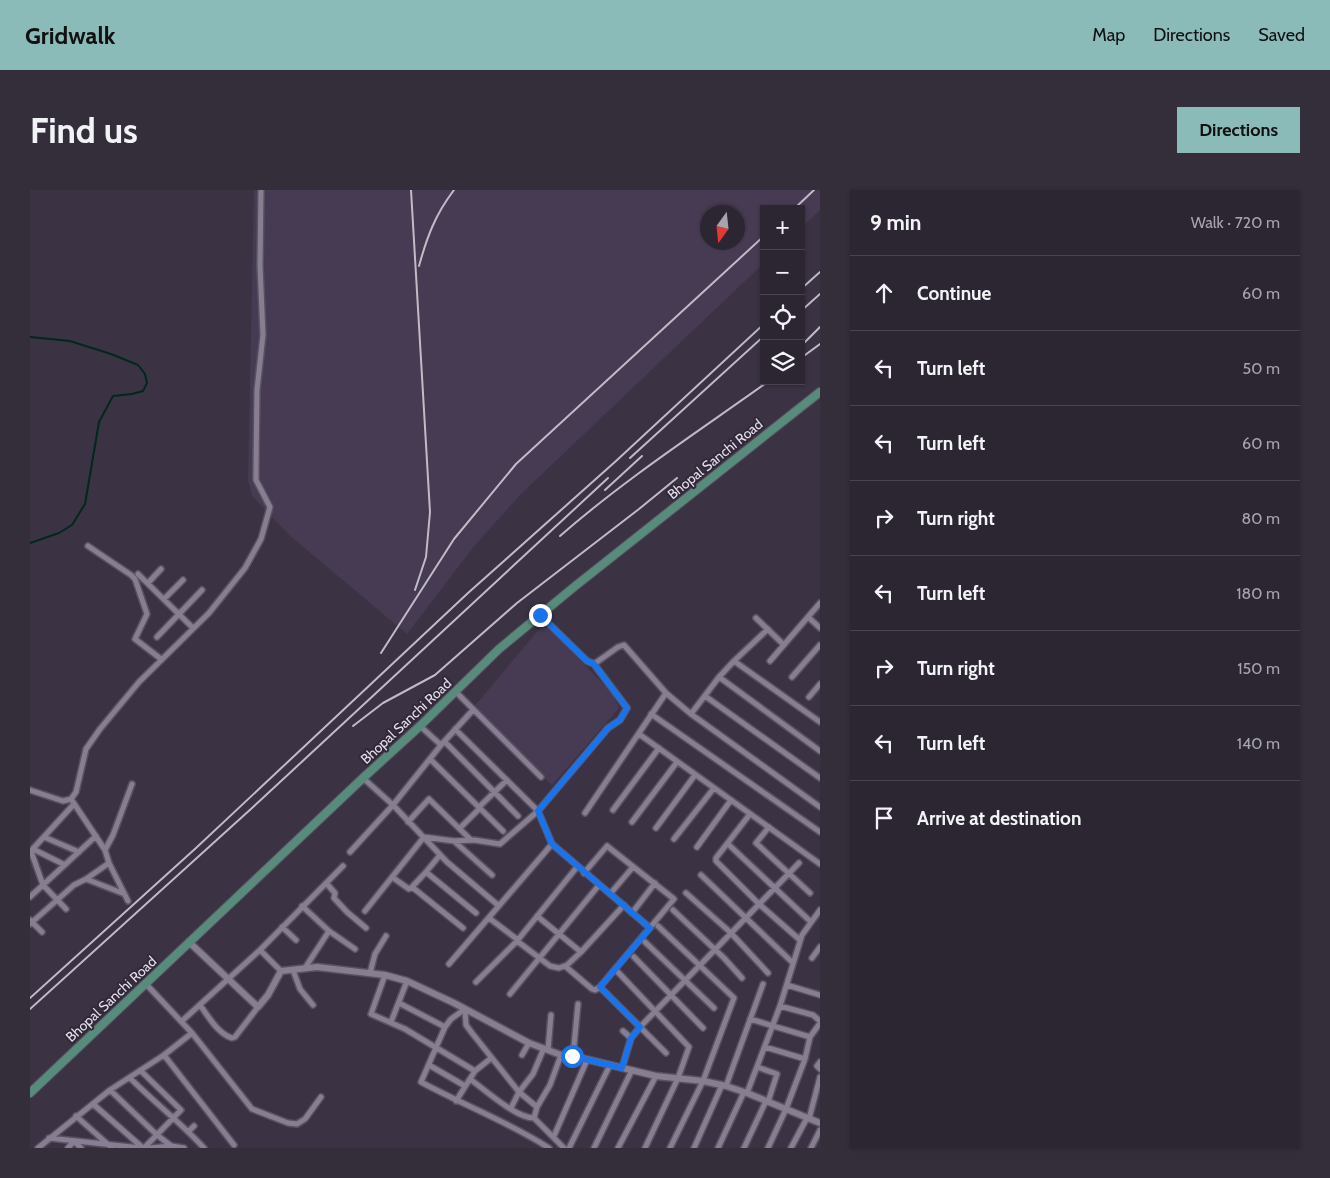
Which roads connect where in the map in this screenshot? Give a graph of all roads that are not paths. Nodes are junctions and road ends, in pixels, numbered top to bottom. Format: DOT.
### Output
graph roads {
  1 [pos="261,190"];
  2 [pos="820,392"];
  3 [pos="88,546"];
  4 [pos="161,569"];
  5 [pos="138,574"];
  6 [pos="183,580"];
  7 [pos="148,583"];
  8 [pos="202,590"];
  9 [pos="164,599"];
  10 [pos="820,603"];
  11 [pos="179,614"];
  12 [pos="540,615"];
  13 [pos="808,617"];
  14 [pos="756,618"];
  15 [pos="193,628"];
  16 [pos="820,628"];
  17 [pos="768,629"];
  18 [pos="157,637"];
  19 [pos="784,645"];
  20 [pos="820,645"];
  21 [pos="161,658"];
  22 [pos="734,661"];
  23 [pos="770,661"];
  24 [pos="594,664"];
  25 [pos="719,677"];
  26 [pos="792,677"];
  27 [pos="820,684"];
  28 [pos="456,692"];
  29 [pos="666,693"];
  30 [pos="705,696"];
  31 [pos="809,698"];
  32 [pos="473,710"];
  33 [pos="651,714"];
  34 [pos="691,714"];
  35 [pos="820,722"];
  36 [pos="420,726"];
  37 [pos="455,730"];
  38 [pos="639,734"];
  39 [pos="443,744"];
  40 [pos="659,748"];
  41 [pos="820,751"];
  42 [pos="430,759"];
  43 [pos="677,762"];
  44 [pos="695,775"];
  45 [pos="541,777"];
  46 [pos="363,778"];
  47 [pos="820,778"];
  48 [pos="506,780"];
  49 [pos="132,784"];
  50 [pos="714,788"];
  51 [pos="30,790"];
  52 [pos="494,792"];
  53 [pos="731,800"];
  54 [pos="72,802"];
  55 [pos="393,806"];
  56 [pos="479,807"];
  57 [pos="820,807"];
  58 [pos="612,810"];
  59 [pos="538,811"];
  60 [pos="585,812"];
  61 [pos="750,814"];
  62 [pos="518,816"];
  63 [pos="408,822"];
  64 [pos="632,822"];
  65 [pos="769,827"];
  66 [pos="460,828"];
  67 [pos="656,828"];
  68 [pos="503,830"];
  69 [pos="820,832"];
  70 [pos="96,836"];
  71 [pos="44,837"];
  72 [pos="424,837"];
  73 [pos="674,838"];
  74 [pos="471,840"];
  75 [pos="454,841"];
  76 [pos="552,844"];
  77 [pos="728,844"];
  78 [pos="697,847"];
  79 [pos="106,850"];
  80 [pos="32,851"];
  81 [pos="79,852"];
  82 [pos="350,852"];
  83 [pos="440,855"];
  84 [pos="109,863"];
  85 [pos="799,863"];
  86 [pos="820,864"];
  87 [pos="65,865"];
  88 [pos="343,866"];
  89 [pos="633,866"];
  90 [pos="577,867"];
  91 [pos="426,872"];
  92 [pos="789,872"];
  93 [pos="584,873"];
  94 [pos="492,875"];
  95 [pos="701,875"];
  96 [pos="392,877"];
  97 [pos="86,879"];
  98 [pos="326,883"];
  99 [pos="655,883"];
  100 [pos="44,885"];
  101 [pos="599,885"];
  102 [pos="412,887"];
  103 [pos="774,888"];
  104 [pos="122,893"];
  105 [pos="686,893"];
  106 [pos="810,893"];
  107 [pos="610,894"];
  108 [pos="30,897"];
  109 [pos="57,900"];
  110 [pos="128,901"];
  111 [pos="759,904"];
  112 [pos="624,905"];
  113 [pos="302,906"];
  114 [pos="499,906"];
  115 [pos="66,909"];
  116 [pos="673,910"];
  117 [pos="820,910"];
  118 [pos="365,911"];
  119 [pos="476,913"];
  120 [pos="632,913"];
  121 [pos="537,916"];
  122 [pos="745,917"];
  123 [pos="489,918"];
  124 [pos="31,922"];
  125 [pos="811,922"];
  126 [pos="658,926"];
  127 [pos="282,927"];
  128 [pos="366,928"];
  129 [pos="463,928"];
  130 [pos="650,928"];
  131 [pos="330,931"];
  132 [pos="42,932"];
  133 [pos="730,932"];
  134 [pos="559,934"];
  135 [pos="386,936"];
  136 [pos="296,940"];
  137 [pos="517,940"];
  138 [pos="800,940"];
  139 [pos="189,942"];
  140 [pos="645,942"];
  141 [pos="820,947"];
  142 [pos="355,949"];
  143 [pos="715,949"];
  144 [pos="260,950"];
  145 [pos="582,952"];
  146 [pos="634,957"];
  147 [pos="540,958"];
  148 [pos="812,958"];
  149 [pos="794,963"];
  150 [pos="449,964"];
  151 [pos="699,964"];
  152 [pos="565,966"];
  153 [pos="305,968"];
  154 [pos="615,969"];
  155 [pos="292,970"];
  156 [pos="282,971"];
  157 [pos="370,973"];
  158 [pos="768,973"];
  159 [pos="385,975"];
  160 [pos="742,978"];
  161 [pos="684,979"];
  162 [pos="228,980"];
  163 [pos="407,982"];
  164 [pos="476,982"];
  165 [pos="146,984"];
  166 [pos="763,984"];
  167 [pos="787,985"];
  168 [pos="600,987"];
  169 [pos="510,994"];
  170 [pos="820,994"];
  171 [pos="670,995"];
  172 [pos="400,1003"];
  173 [pos="578,1004"];
  174 [pos="200,1005"];
  175 [pos="313,1005"];
  176 [pos="780,1006"];
  177 [pos="258,1007"];
  178 [pos="714,1008"];
  179 [pos="465,1009"];
  180 [pos="655,1010"];
  181 [pos="552,1015"];
  182 [pos="750,1019"];
  183 [pos="182,1021"];
  184 [pos="392,1022"];
  185 [pos="820,1022"];
  186 [pos="773,1026"];
  187 [pos="445,1027"];
  188 [pos="640,1027"];
  189 [pos="703,1028"];
  190 [pos="623,1031"];
  191 [pos="192,1033"];
  192 [pos="810,1037"];
  193 [pos="631,1038"];
  194 [pos="529,1043"];
  195 [pos="765,1047"];
  196 [pos="437,1048"];
  197 [pos="546,1049"];
  198 [pos="666,1053"];
  199 [pos="522,1055"];
  200 [pos="562,1055"];
  201 [pos="164,1056"];
  202 [pos="572,1056"];
  203 [pos="490,1058"];
  204 [pos="805,1059"];
  205 [pos="587,1060"];
  206 [pos="820,1062"];
  207 [pos="429,1065"];
  208 [pos="610,1065"];
  209 [pos="757,1067"];
  210 [pos="622,1068"];
  211 [pos="820,1068"];
  212 [pos="632,1070"];
  213 [pos="141,1071"];
  214 [pos="475,1071"];
  215 [pos="656,1076"];
  216 [pos="820,1077"];
  217 [pos="130,1078"];
  218 [pos="678,1078"];
  219 [pos="470,1079"];
  220 [pos="703,1081"];
  221 [pos="465,1086"];
  222 [pos="724,1086"];
  223 [pos="110,1090"];
  224 [pos="519,1092"];
  225 [pos="745,1092"];
  226 [pos="30,1093"];
  227 [pos="321,1098"];
  228 [pos="456,1101"];
  229 [pos="767,1101"];
  230 [pos="93,1104"];
  231 [pos="510,1108"];
  232 [pos="537,1108"];
  233 [pos="786,1109"];
  234 [pos="76,1116"];
  235 [pos="174,1118"];
  236 [pos="534,1118"];
  237 [pos="808,1118"];
  238 [pos="820,1123"];
  239 [pos="194,1126"];
  240 [pos="820,1130"];
  241 [pos="189,1131"];
  242 [pos="157,1135"];
  243 [pos="554,1136"];
  244 [pos="49,1138"];
  245 [pos="74,1141"];
  246 [pos="234,1145"];
  247 [pos="111,1146"];
  248 [pos="173,1147"];
  249 [pos="38,1148"];
  250 [pos="68,1148"];
  251 [pos="81,1148"];
  252 [pos="143,1148"];
  253 [pos="150,1148"];
  254 [pos="184,1148"];
  255 [pos="204,1148"];
  256 [pos="549,1148"];
  257 [pos="564,1148"];
  258 [pos="569,1148"];
  259 [pos="594,1148"];
  260 [pos="618,1148"];
  261 [pos="645,1148"];
  262 [pos="670,1148"];
  263 [pos="694,1148"];
  264 [pos="718,1148"];
  265 [pos="744,1148"];
  266 [pos="768,1148"];
  267 [pos="791,1148"];
  268 [pos="812,1148"];
  1 -- 15 [label="street"];
  2 -- 12 [label="main road, Bhopal Sanchi Road"];
  3 -- 21 [label="street"];
  4 -- 7 [label="street"];
  5 -- 7 [label="street"];
  6 -- 9 [label="street"];
  7 -- 9 [label="street"];
  8 -- 11 [label="street"];
  9 -- 11 [label="street"];
  10 -- 13 [label="street"];
  11 -- 15 [label="street"];
  11 -- 18 [label="street"];
  12 -- 24 [label="street"];
  12 -- 28 [label="main road, Bhopal Sanchi Road"];
  13 -- 16 [label="street"];
  13 -- 19 [label="street"];
  14 -- 17 [label="street"];
  15 -- 21 [label="street"];
  17 -- 19 [label="street"];
  17 -- 22 [label="street"];
  19 -- 23 [label="street"];
  20 -- 26 [label="street"];
  21 -- 54 [label="street"];
  22 -- 25 [label="street"];
  22 -- 35 [label="street"];
  24 -- 29 [label="street"];
  24 -- 59 [label="street"];
  25 -- 30 [label="street"];
  25 -- 41 [label="street"];
  27 -- 31 [label="street"];
  28 -- 32 [label="street"];
  28 -- 36 [label="main road, Bhopal Sanchi Road"];
  29 -- 33 [label="street"];
  29 -- 34 [label="street"];
  30 -- 34 [label="street"];
  30 -- 47 [label="street"];
  32 -- 37 [label="street"];
  32 -- 45 [label="street"];
  33 -- 38 [label="street"];
  33 -- 69 [label="street"];
  34 -- 57 [label="street"];
  36 -- 39 [label="street"];
  36 -- 46 [label="main road, Bhopal Sanchi Road"];
  37 -- 39 [label="street"];
  37 -- 48 [label="street"];
  38 -- 40 [label="street"];
  38 -- 60 [label="street"];
  39 -- 42 [label="street"];
  39 -- 52 [label="street"];
  40 -- 43 [label="street"];
  40 -- 58 [label="street"];
  42 -- 55 [label="street"];
  42 -- 56 [label="street"];
  43 -- 44 [label="street"];
  43 -- 64 [label="street"];
  44 -- 50 [label="street"];
  44 -- 67 [label="street"];
  46 -- 55 [label="street"];
  46 -- 139 [label="main road, Bhopal Sanchi Road"];
  48 -- 52 [label="street"];
  48 -- 59 [label="street"];
  49 -- 79 [label="street"];
  50 -- 53 [label="street"];
  50 -- 73 [label="street"];
  51 -- 54 [label="street"];
  52 -- 56 [label="street"];
  52 -- 62 [label="street"];
  53 -- 61 [label="street"];
  53 -- 78 [label="street"];
  54 -- 70 [label="street"];
  54 -- 71 [label="street"];
  55 -- 63 [label="street"];
  55 -- 82 [label="street"];
  56 -- 66 [label="street"];
  56 -- 68 [label="street"];
  59 -- 74 [label="street"];
  59 -- 76 [label="street"];
  61 -- 65 [label="street"];
  61 -- 77 [label="street"];
  63 -- 66 [label="street"];
  63 -- 72 [label="street"];
  65 -- 86 [label="street"];
  65 -- 92 [label="street"];
  66 -- 74 [label="street"];
  70 -- 79 [label="street"];
  70 -- 81 [label="street"];
  71 -- 80 [label="street"];
  71 -- 81 [label="street"];
  72 -- 75 [label="street"];
  72 -- 83 [label="street"];
  72 -- 96 [label="street"];
  74 -- 75 [label="street"];
  75 -- 94 [label="street"];
  76 -- 90 [label="street"];
  76 -- 114 [label="street"];
  77 -- 103 [label="street"];
  77 -- 111 [label="street"];
  79 -- 84 [label="street"];
  80 -- 87 [label="street"];
  80 -- 100 [label="street"];
  81 -- 87 [label="street"];
  83 -- 91 [label="street"];
  83 -- 114 [label="street"];
  84 -- 97 [label="street"];
  84 -- 104 [label="street"];
  85 -- 92 [label="street"];
  87 -- 100 [label="street"];
  88 -- 98 [label="street"];
  89 -- 93 [label="street"];
  89 -- 99 [label="street"];
  89 -- 107 [label="street"];
  90 -- 93 [label="street"];
  90 -- 121 [label="street"];
  91 -- 102 [label="street"];
  91 -- 119 [label="street"];
  92 -- 103 [label="street"];
  92 -- 106 [label="street"];
  93 -- 101 [label="street"];
  95 -- 122 [label="street"];
  96 -- 102 [label="street"];
  96 -- 118 [label="street"];
  97 -- 104 [label="street"];
  97 -- 109 [label="street"];
  98 -- 113 [label="street"];
  98 -- 128 [label="street"];
  99 -- 120 [label="street"];
  99 -- 130 [label="street"];
  100 -- 108 [label="street"];
  100 -- 109 [label="street"];
  101 -- 107 [label="street"];
  101 -- 134 [label="street"];
  102 -- 129 [label="street"];
  103 -- 111 [label="street"];
  103 -- 125 [label="street"];
  104 -- 110 [label="street"];
  105 -- 133 [label="street"];
  107 -- 112 [label="street"];
  109 -- 115 [label="street"];
  109 -- 124 [label="street"];
  111 -- 122 [label="street"];
  111 -- 138 [label="street"];
  112 -- 120 [label="street"];
  112 -- 145 [label="street"];
  113 -- 127 [label="street"];
  113 -- 131 [label="street"];
  114 -- 123 [label="street"];
  116 -- 143 [label="street"];
  117 -- 125 [label="street"];
  120 -- 130 [label="street"];
  121 -- 134 [label="street"];
  121 -- 137 [label="street"];
  122 -- 133 [label="street"];
  122 -- 149 [label="street"];
  123 -- 137 [label="street"];
  123 -- 150 [label="street"];
  124 -- 132 [label="street"];
  125 -- 138 [label="street"];
  126 -- 151 [label="street"];
  127 -- 136 [label="street"];
  127 -- 144 [label="street"];
  130 -- 154 [label="street"];
  131 -- 142 [label="street"];
  131 -- 153 [label="street"];
  133 -- 143 [label="street"];
  133 -- 158 [label="street"];
  134 -- 145 [label="street"];
  134 -- 147 [label="street"];
  135 -- 157 [label="street"];
  137 -- 147 [label="street"];
  137 -- 164 [label="street"];
  138 -- 149 [label="street"];
  139 -- 162 [label="street"];
  139 -- 165 [label="main road, Bhopal Sanchi Road"];
  140 -- 161 [label="street"];
  141 -- 148 [label="street"];
  143 -- 151 [label="street"];
  143 -- 160 [label="street"];
  144 -- 156 [label="street"];
  144 -- 162 [label="street"];
  145 -- 152 [label="street"];
  146 -- 171 [label="street"];
  147 -- 152 [label="street"];
  147 -- 169 [label="street"];
  149 -- 167 [label="street"];
  151 -- 161 [label="street"];
  151 -- 220 [label="street"];
  152 -- 168 [label="street"];
  153 -- 155 [label="street"];
  153 -- 157 [label="street"];
  154 -- 168 [label="street"];
  154 -- 180 [label="street"];
  155 -- 156 [label="street"];
  155 -- 175 [label="street"];
  156 -- 177 [label="street"];
  157 -- 159 [label="street"];
  159 -- 163 [label="street"];
  159 -- 184 [label="street"];
  161 -- 171 [label="street"];
  161 -- 178 [label="street"];
  162 -- 174 [label="street"];
  162 -- 177 [label="street"];
  163 -- 172 [label="street"];
  163 -- 179 [label="street"];
  165 -- 183 [label="street"];
  165 -- 226 [label="main road, Bhopal Sanchi Road"];
  166 -- 182 [label="street"];
  167 -- 170 [label="street"];
  167 -- 176 [label="street"];
  168 -- 188 [label="street"];
  171 -- 180 [label="street"];
  171 -- 189 [label="street"];
  172 -- 184 [label="street"];
  172 -- 187 [label="street"];
  173 -- 202 [label="street"];
  174 -- 177 [label="street"];
  174 -- 183 [label="street"];
  176 -- 185 [label="street"];
  176 -- 186 [label="street"];
  179 -- 187 [label="street"];
  179 -- 194 [label="street"];
  179 -- 203 [label="street"];
  180 -- 188 [label="street"];
  180 -- 218 [label="street"];
  181 -- 197 [label="street"];
  182 -- 186 [label="street"];
  182 -- 222 [label="street"];
  183 -- 191 [label="street"];
  184 -- 196 [label="street"];
  185 -- 192 [label="street"];
  186 -- 192 [label="street"];
  186 -- 195 [label="street"];
  187 -- 196 [label="street"];
  188 -- 193 [label="street"];
  188 -- 198 [label="street"];
  190 -- 193 [label="street"];
  191 -- 201 [label="street"];
  191 -- 227 [label="street"];
  192 -- 204 [label="street"];
  193 -- 210 [label="street"];
  194 -- 197 [label="street"];
  194 -- 199 [label="street"];
  195 -- 204 [label="street"];
  195 -- 209 [label="street"];
  196 -- 207 [label="street"];
  196 -- 214 [label="street"];
  197 -- 200 [label="street"];
  197 -- 224 [label="street"];
  200 -- 202 [label="street"];
  200 -- 232 [label="street"];
  201 -- 213 [label="street"];
  201 -- 246 [label="street"];
  202 -- 205 [label="street"];
  203 -- 214 [label="street"];
  203 -- 224 [label="street"];
  204 -- 233 [label="street"];
  205 -- 208 [label="street"];
  205 -- 243 [label="street"];
  206 -- 211 [label="street"];
  207 -- 221 [label="street"];
  207 -- 228 [label="street"];
  208 -- 210 [label="street"];
  208 -- 258 [label="street"];
  209 -- 225 [label="street"];
  209 -- 229 [label="street"];
  210 -- 212 [label="street"];
  212 -- 215 [label="street"];
  212 -- 259 [label="street"];
  213 -- 217 [label="street"];
  213 -- 235 [label="street"];
  214 -- 219 [label="street"];
  215 -- 218 [label="street"];
  215 -- 260 [label="street"];
  216 -- 237 [label="street"];
  217 -- 223 [label="street"];
  217 -- 235 [label="street"];
  218 -- 220 [label="street"];
  218 -- 261 [label="street"];
  219 -- 221 [label="street"];
  219 -- 231 [label="street"];
  220 -- 222 [label="street"];
  220 -- 262 [label="street"];
  221 -- 228 [label="street"];
  222 -- 225 [label="street"];
  222 -- 263 [label="street"];
  223 -- 230 [label="street"];
  223 -- 242 [label="street"];
  224 -- 231 [label="street"];
  224 -- 232 [label="street"];
  225 -- 229 [label="street"];
  225 -- 264 [label="street"];
  228 -- 256 [label="street"];
  229 -- 233 [label="street"];
  229 -- 265 [label="street"];
  230 -- 234 [label="street"];
  230 -- 252 [label="street"];
  231 -- 236 [label="street"];
  232 -- 236 [label="street"];
  233 -- 237 [label="street"];
  233 -- 266 [label="street"];
  234 -- 244 [label="street"];
  234 -- 247 [label="street"];
  235 -- 241 [label="street"];
  235 -- 242 [label="street"];
  236 -- 243 [label="street"];
  237 -- 238 [label="street"];
  237 -- 267 [label="street"];
  239 -- 241 [label="street"];
  240 -- 268 [label="street"];
  241 -- 255 [label="street"];
  242 -- 248 [label="street"];
  242 -- 252 [label="street"];
  243 -- 257 [label="street"];
  244 -- 245 [label="street"];
  244 -- 249 [label="street"];
  245 -- 247 [label="street"];
  245 -- 250 [label="street"];
  245 -- 251 [label="street"];
  247 -- 252 [label="street"];
  248 -- 253 [label="street"];
  248 -- 254 [label="street"];
}
